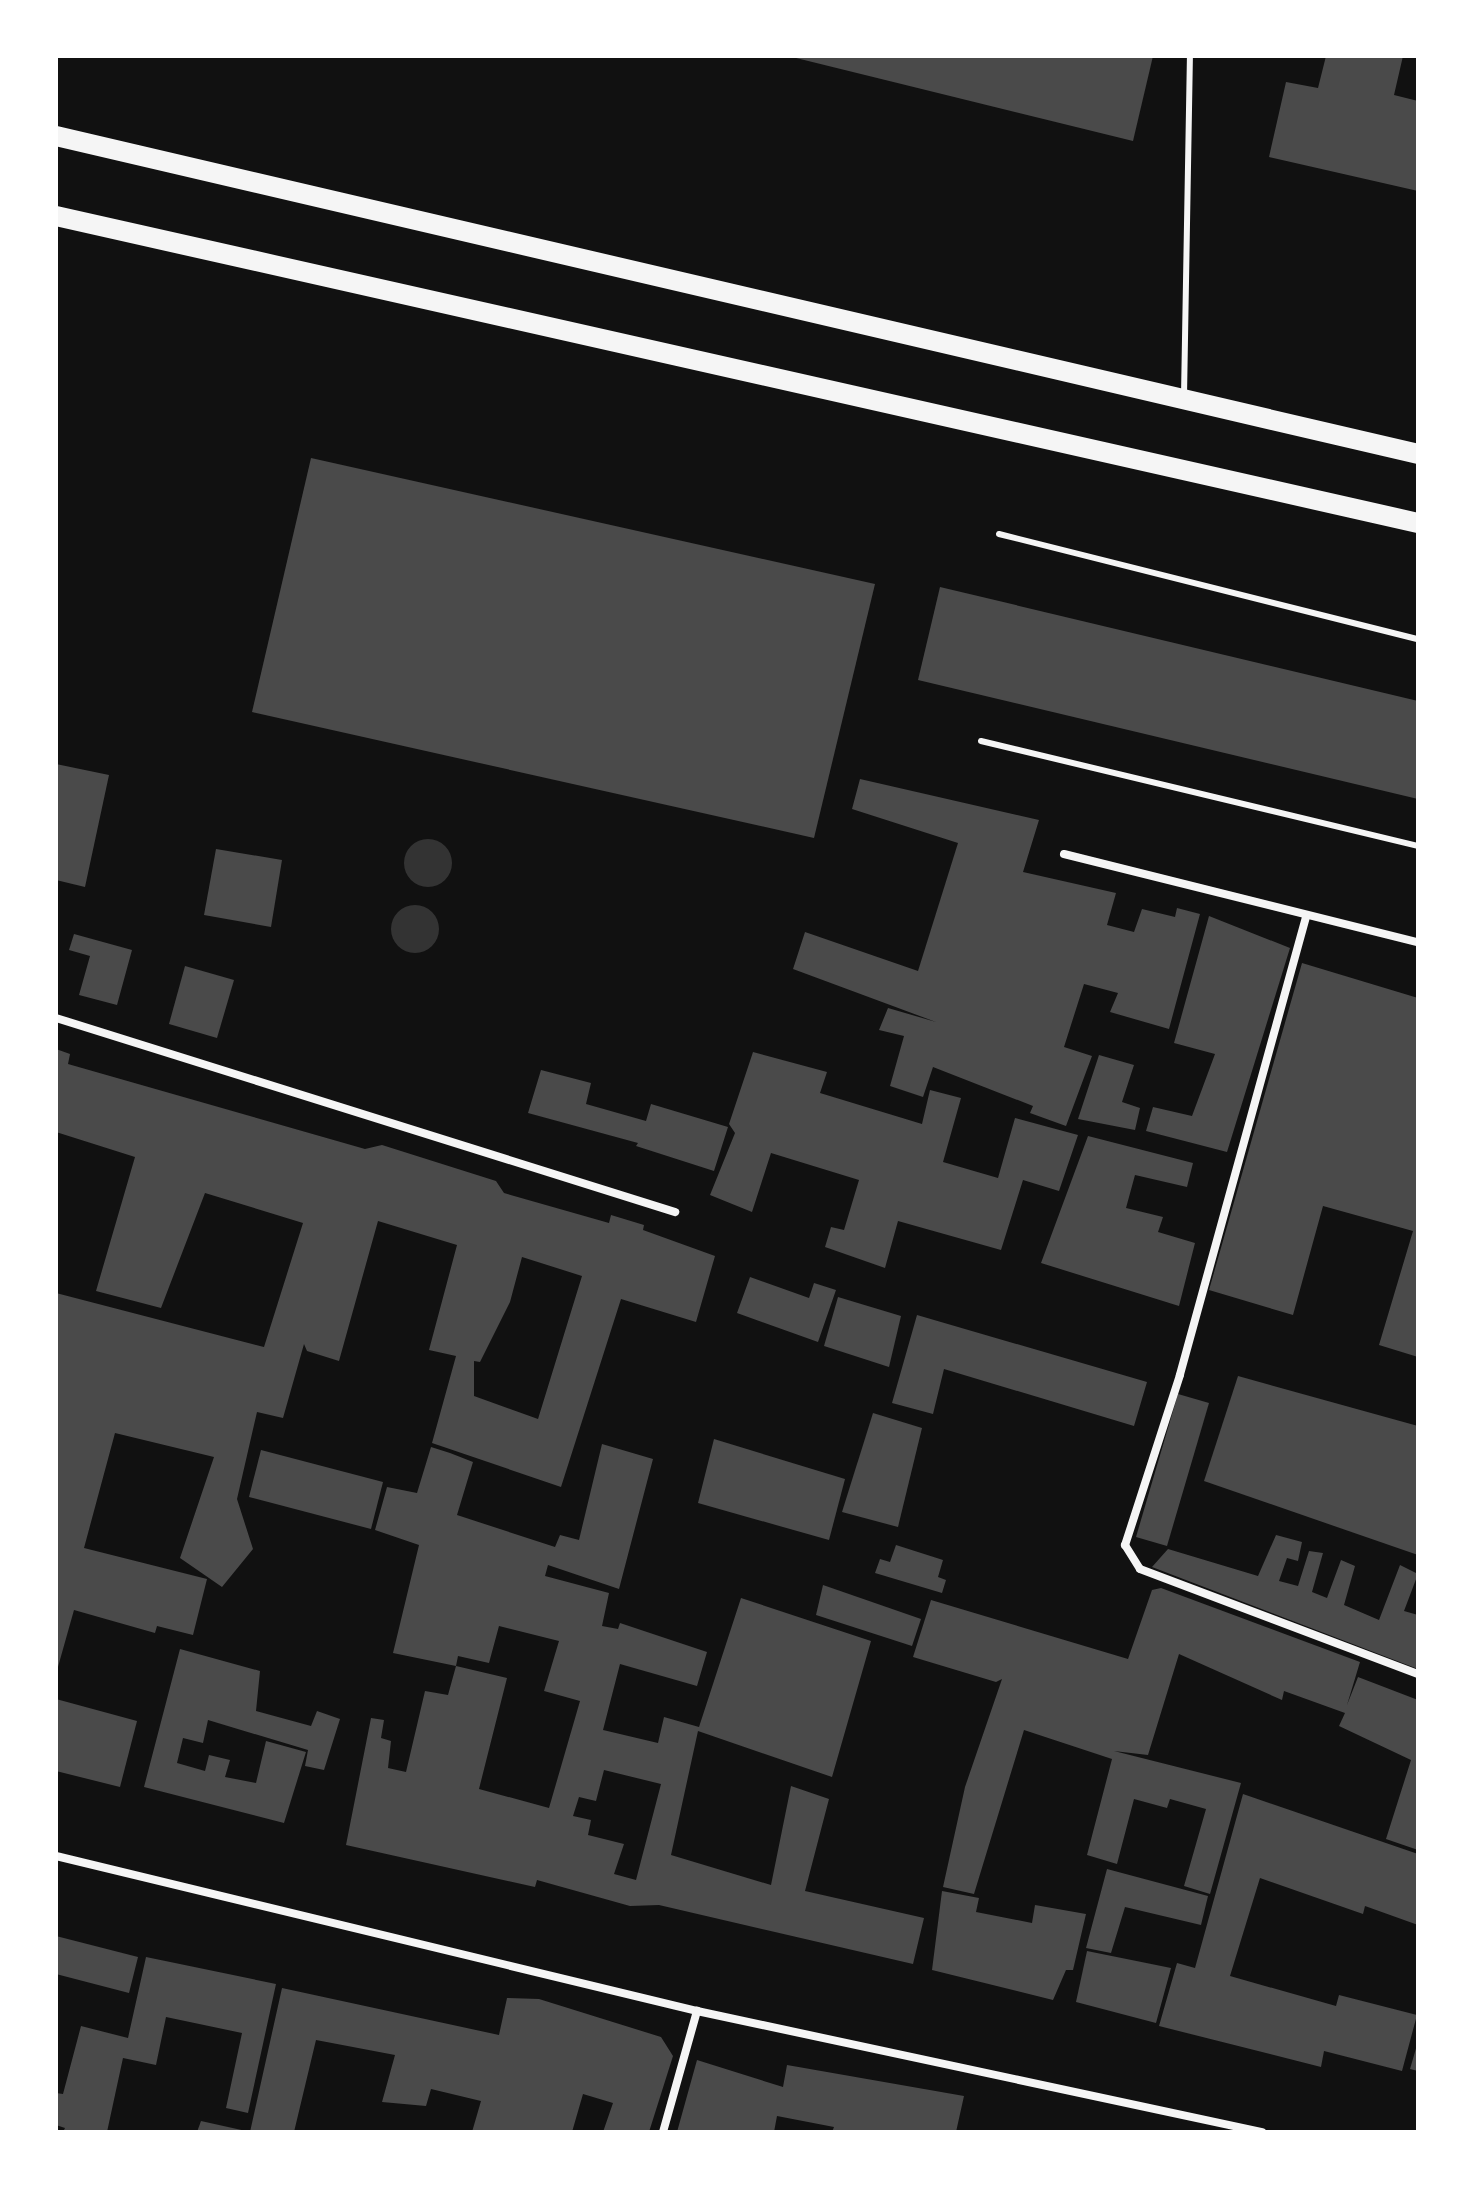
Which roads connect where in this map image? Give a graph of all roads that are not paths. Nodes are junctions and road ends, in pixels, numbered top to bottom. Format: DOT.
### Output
graph roads {
  1 [pos="1190,56"];
  2 [pos="56,136"];
  3 [pos="56,216"];
  4 [pos="1184,401"];
  5 [pos="1418,454"];
  6 [pos="1418,523"];
  7 [pos="999,534"];
  8 [pos="1418,639"];
  9 [pos="981,741"];
  10 [pos="1418,846"];
  11 [pos="1064,854"];
  12 [pos="1306,917"];
  13 [pos="1418,942"];
  14 [pos="56,1018"];
  15 [pos="675,1212"];
  16 [pos="1418,1674"];
  17 [pos="56,1856"];
  18 [pos="697,2011"];
  19 [pos="663,2132"];
  20 [pos="1262,2132"];
  1 -- 4 [label="lane"];
  2 -- 4 [label="main road"];
  3 -- 6 [label="main road"];
  4 -- 5 [label="main road"];
  7 -- 8 [label="lane"];
  9 -- 10 [label="lane"];
  11 -- 12 [label="street"];
  12 -- 13 [label="street"];
  12 -- 16 [label="street"];
  14 -- 15 [label="street"];
  17 -- 18 [label="street"];
  18 -- 19 [label="street"];
  18 -- 20 [label="street"];
}
